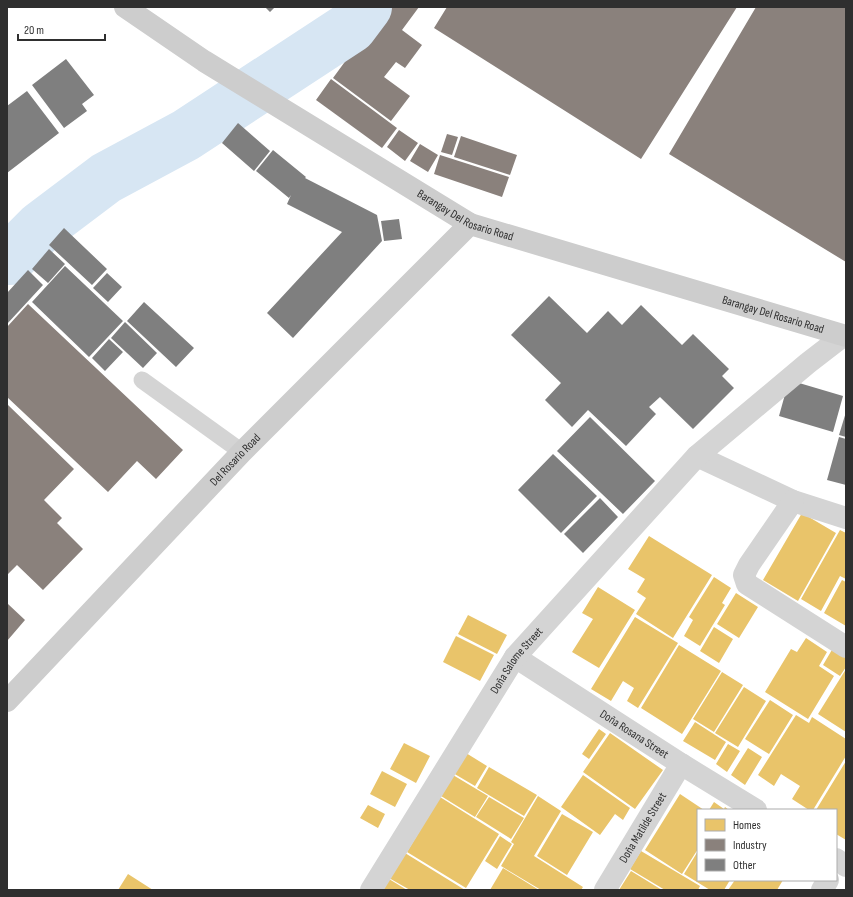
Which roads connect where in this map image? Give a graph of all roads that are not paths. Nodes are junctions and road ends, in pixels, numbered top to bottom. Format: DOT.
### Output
graph roads {
  1 [pos="125,7"];
  2 [pos="470,224"];
  3 [pos="844,336"];
  4 [pos="142,380"];
  5 [pos="242,452"];
  6 [pos="697,456"];
  7 [pos="793,501"];
  8 [pos="846,518"];
  9 [pos="846,646"];
  10 [pos="514,657"];
  11 [pos="7,701"];
  12 [pos="681,764"];
  13 [pos="754,809"];
  14 [pos="827,881"];
  15 [pos="371,890"];
  16 [pos="605,890"];
  17 [pos="822,890"];
  1 -- 2 [label="main road, Barangay Del Rosario Road"];
  2 -- 3 [label="main road, Barangay Del Rosario Road"];
  2 -- 5 [label="main road, Del Rosario Road"];
  3 -- 6 [label="street, Doña Salome Street"];
  4 -- 5 [label="lane"];
  5 -- 11 [label="main road, Del Rosario Road"];
  6 -- 7 [label="street"];
  6 -- 10 [label="street, Doña Salome Street"];
  7 -- 8 [label="street"];
  7 -- 9 [label="street"];
  10 -- 12 [label="street, Doña Rosana Street"];
  10 -- 15 [label="street, Doña Salome Street"];
  12 -- 13 [label="street, Doña Rosana Street"];
  12 -- 16 [label="street, Doña Matilde Street"];
  14 -- 17 [label="street"];
}
